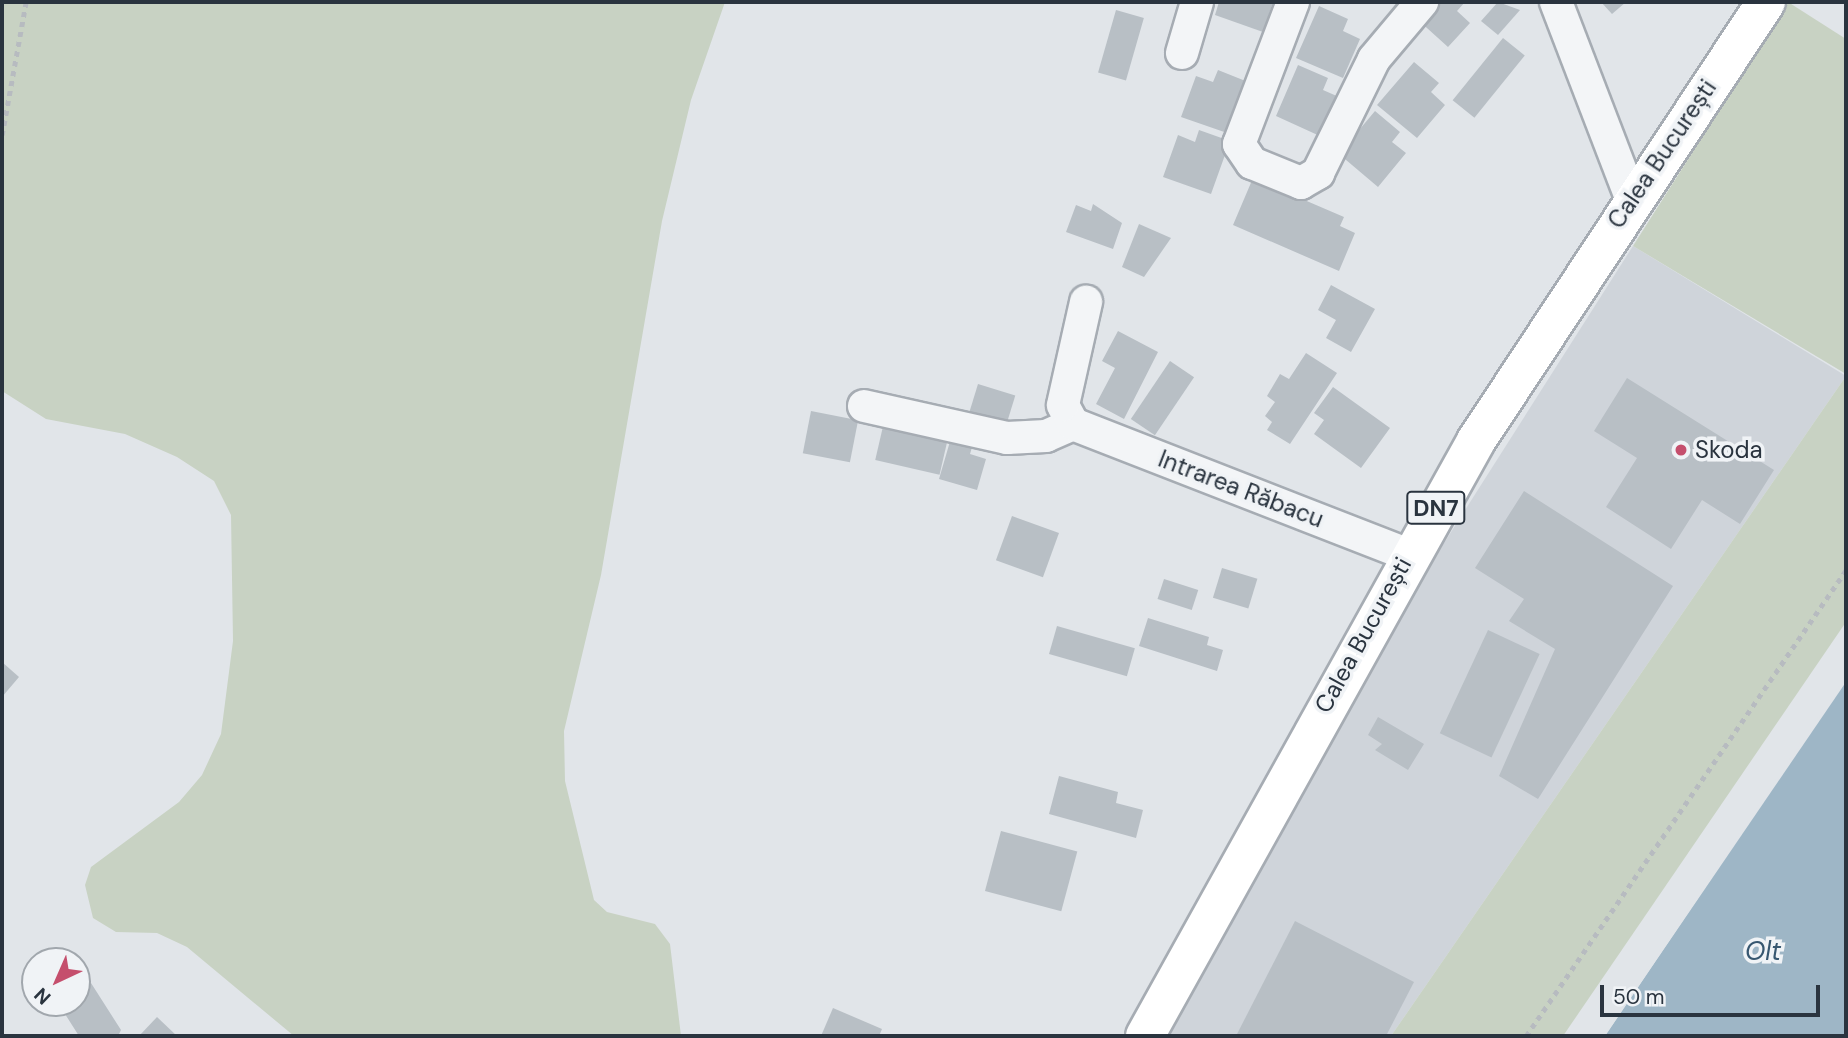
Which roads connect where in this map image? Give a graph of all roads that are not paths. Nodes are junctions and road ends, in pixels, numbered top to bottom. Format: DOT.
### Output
graph roads {
  1 [pos="1196,2"];
  2 [pos="1293,2"];
  3 [pos="1422,2"];
  4 [pos="1556,2"];
  5 [pos="1766,2"];
  6 [pos="1182,53"];
  7 [pos="1631,197"];
  8 [pos="1086,302"];
  9 [pos="864,407"];
  10 [pos="1073,424"];
  11 [pos="1409,555"];
  12 [pos="1145,1036"];
  1 -- 6 [label="street"];
  2 -- 3 [label="street"];
  4 -- 7 [label="street"];
  5 -- 7 [label="highway, Calea București / DN7"];
  7 -- 11 [label="highway, Calea București / DN7"];
  8 -- 10 [label="street"];
  9 -- 10 [label="street"];
  10 -- 11 [label="street, Intrarea Răbacu"];
  11 -- 12 [label="highway, Calea București / DN7"];
}
